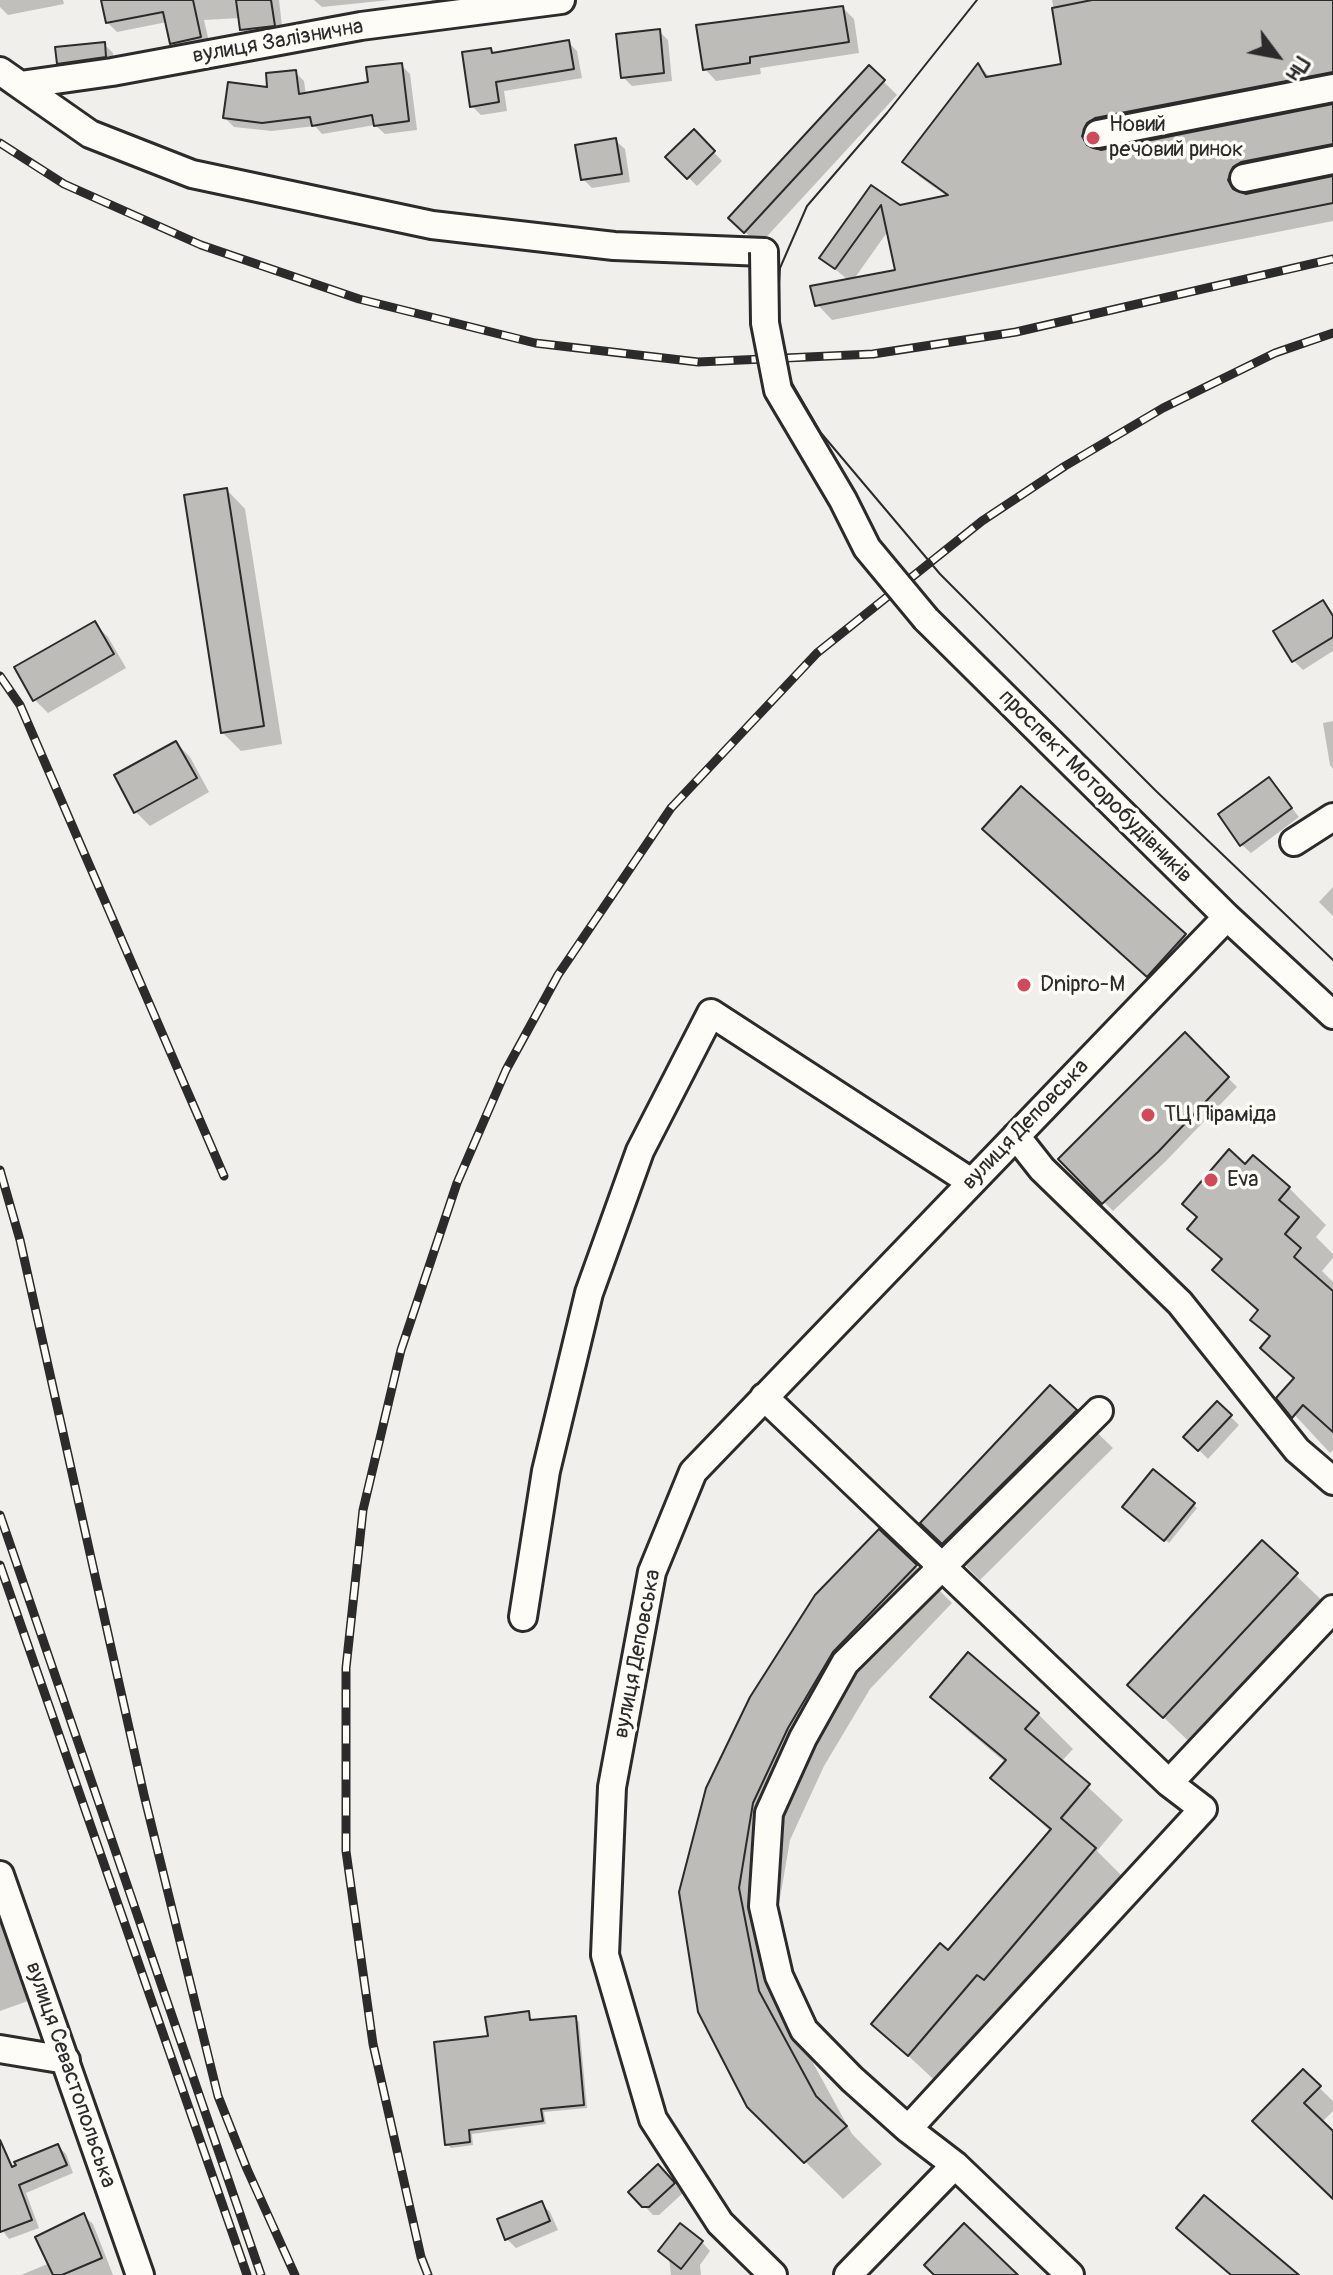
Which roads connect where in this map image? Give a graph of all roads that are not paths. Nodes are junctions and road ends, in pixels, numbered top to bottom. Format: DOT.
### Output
graph roads {
  1 [pos="561,0"];
  2 [pos="10,78"];
  3 [pos="1333,88"];
  4 [pos="1098,134"];
  5 [pos="1333,160"];
  6 [pos="1244,178"];
  7 [pos="1333,817"];
  8 [pos="1294,842"];
  9 [pos="1227,917"];
  10 [pos="1333,1015"];
  11 [pos="1016,1136"];
  12 [pos="971,1182"];
  13 [pos="764,1397"];
  14 [pos="1099,1411"];
  15 [pos="1333,1481"];
  16 [pos="942,1567"];
  17 [pos="1333,1609"];
  18 [pos="523,1617"];
  19 [pos="1169,1783"];
  20 [pos="0,1875"];
  21 [pos="0,2049"];
  22 [pos="66,2060"];
  23 [pos="908,2129"];
  24 [pos="955,2165"];
  25 [pos="140,2275"];
  26 [pos="773,2275"];
  27 [pos="848,2275"];
  28 [pos="1070,2275"];
  1 -- 2 [label="street, вулиця Залізнична"];
  2 -- 9 [label="street, проспект Моторобудівників, bridge"];
  3 -- 4 [label="street"];
  5 -- 6 [label="street"];
  7 -- 8 [label="street"];
  9 -- 10 [label="street, проспект Моторобудівників"];
  9 -- 11 [label="street, вулиця Деповська"];
  11 -- 12 [label="street, вулиця Деповська"];
  11 -- 15 [label="street"];
  12 -- 13 [label="street, вулиця Деповська"];
  12 -- 18 [label="street"];
  13 -- 16 [label="street"];
  13 -- 26 [label="street, вулиця Деповська"];
  14 -- 16 [label="street"];
  16 -- 19 [label="street"];
  16 -- 23 [label="street"];
  17 -- 19 [label="street"];
  19 -- 23 [label="street"];
  20 -- 22 [label="street, вулиця Севастопольська"];
  21 -- 22 [label="street"];
  22 -- 25 [label="street, вулиця Севастопольська"];
  23 -- 24 [label="street"];
  24 -- 27 [label="street"];
  24 -- 28 [label="street"];
}
